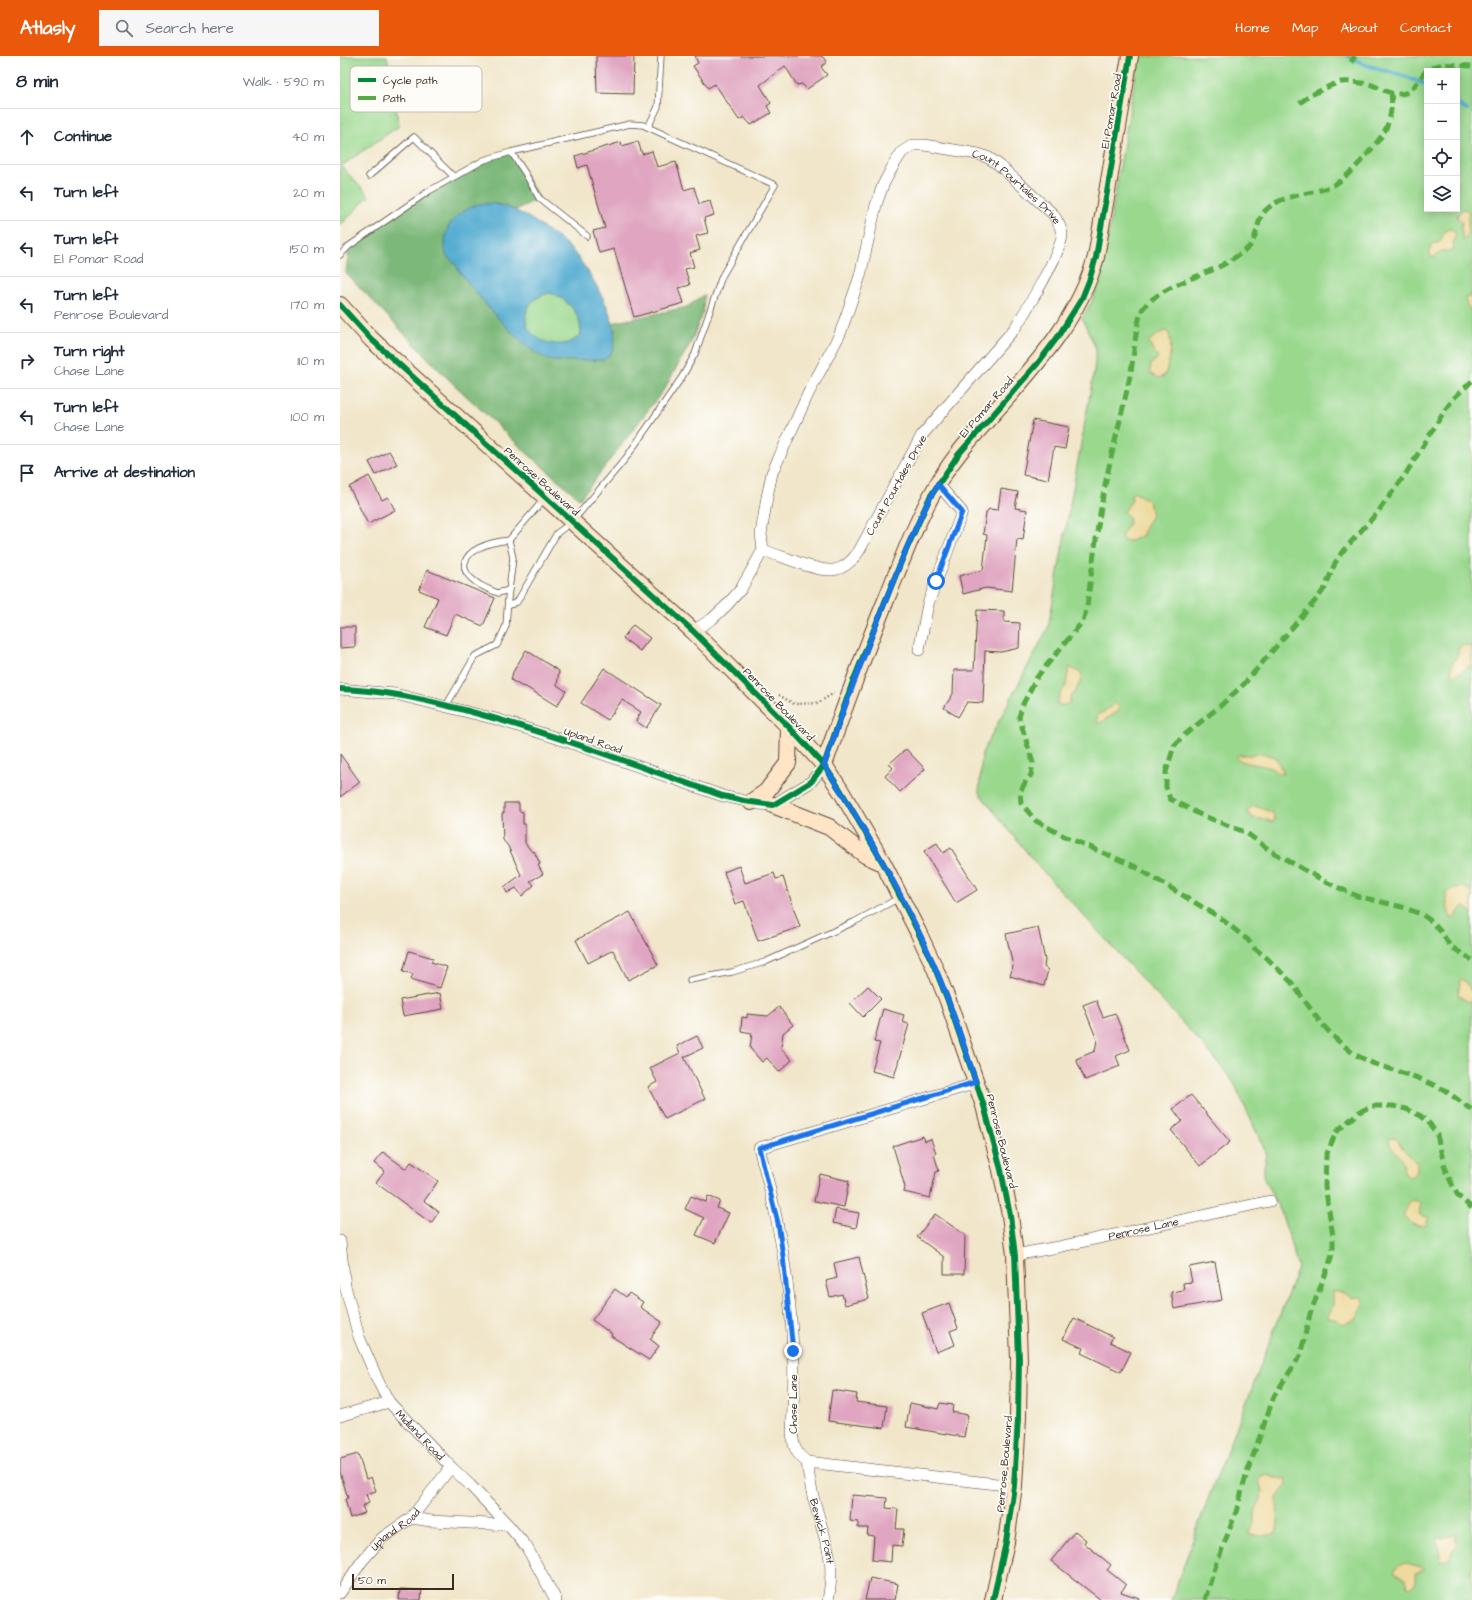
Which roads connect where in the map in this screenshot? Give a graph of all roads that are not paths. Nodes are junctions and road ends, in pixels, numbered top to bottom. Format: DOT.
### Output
graph roads {
  1 [pos="661,56"];
  2 [pos="1130,56"];
  3 [pos="648,127"];
  4 [pos="512,152"];
  5 [pos="369,176"];
  6 [pos="454,177"];
  7 [pos="587,236"];
  8 [pos="340,255"];
  9 [pos="340,305"];
  10 [pos="938,484"];
  11 [pos="546,498"];
  12 [pos="572,522"];
  13 [pos="509,540"];
  14 [pos="763,550"];
  15 [pos="509,590"];
  16 [pos="508,606"];
  17 [pos="693,631"];
  18 [pos="919,650"];
  19 [pos="340,689"];
  20 [pos="446,706"];
  21 [pos="789,727"];
  22 [pos="824,765"];
  23 [pos="751,802"];
  24 [pos="773,805"];
  25 [pos="883,863"];
  26 [pos="901,897"];
  27 [pos="690,980"];
  28 [pos="976,1082"];
  29 [pos="1270,1201"];
  30 [pos="340,1241"];
  31 [pos="1015,1255"];
  32 [pos="389,1402"];
  33 [pos="340,1416"];
  34 [pos="807,1462"];
  35 [pos="450,1467"];
  36 [pos="1014,1486"];
  37 [pos="411,1518"];
  38 [pos="508,1525"];
  39 [pos="340,1593"];
  40 [pos="556,1600"];
  41 [pos="828,1600"];
  42 [pos="993,1600"];
  1 -- 3 [label="lane"];
  2 -- 10 [label="street, El Pomar Road"];
  3 -- 4 [label="lane"];
  3 -- 12 [label="lane"];
  4 -- 6 [label="lane"];
  4 -- 7 [label="lane"];
  5 -- 6 [label="lane"];
  6 -- 8 [label="lane"];
  9 -- 11 [label="street, Penrose Boulevard"];
  10 -- 18 [label="street"];
  10 -- 22 [label="street, El Pomar Road"];
  11 -- 12 [label="street, Penrose Boulevard"];
  11 -- 13 [label="lane"];
  12 -- 16 [label="lane"];
  12 -- 17 [label="street, Penrose Boulevard"];
  13 -- 15 [label="lane"];
  13 -- 15 [label="lane"];
  14 -- 14 [label="street, Count Pourtales Drive"];
  14 -- 17 [label="street"];
  15 -- 16 [label="lane"];
  16 -- 20 [label="lane"];
  17 -- 21 [label="street, Penrose Boulevard"];
  19 -- 20 [label="street, Upland Road"];
  20 -- 23 [label="street, Upland Road"];
  21 -- 22 [label="street, Penrose Boulevard"];
  21 -- 23 [label="street"];
  22 -- 24 [label="street"];
  22 -- 25 [label="street, Penrose Boulevard"];
  23 -- 24 [label="street, Upland Road"];
  24 -- 25 [label="street"];
  25 -- 26 [label="street, Penrose Boulevard"];
  26 -- 27 [label="lane"];
  26 -- 28 [label="street, Penrose Boulevard"];
  28 -- 31 [label="street, Penrose Boulevard"];
  28 -- 34 [label="street, Chase Lane"];
  29 -- 31 [label="street, Penrose Lane"];
  30 -- 32 [label="street, Midland Road"];
  31 -- 36 [label="street, Penrose Boulevard"];
  32 -- 33 [label="street"];
  32 -- 35 [label="street, Midland Road"];
  34 -- 36 [label="street"];
  34 -- 41 [label="street, Bewick Point"];
  35 -- 37 [label="street, Upland Road"];
  35 -- 38 [label="street, Midland Road"];
  36 -- 42 [label="street, Penrose Boulevard"];
  37 -- 38 [label="street"];
  37 -- 39 [label="street, Upland Road"];
  38 -- 40 [label="street, Midland Road"];
}
